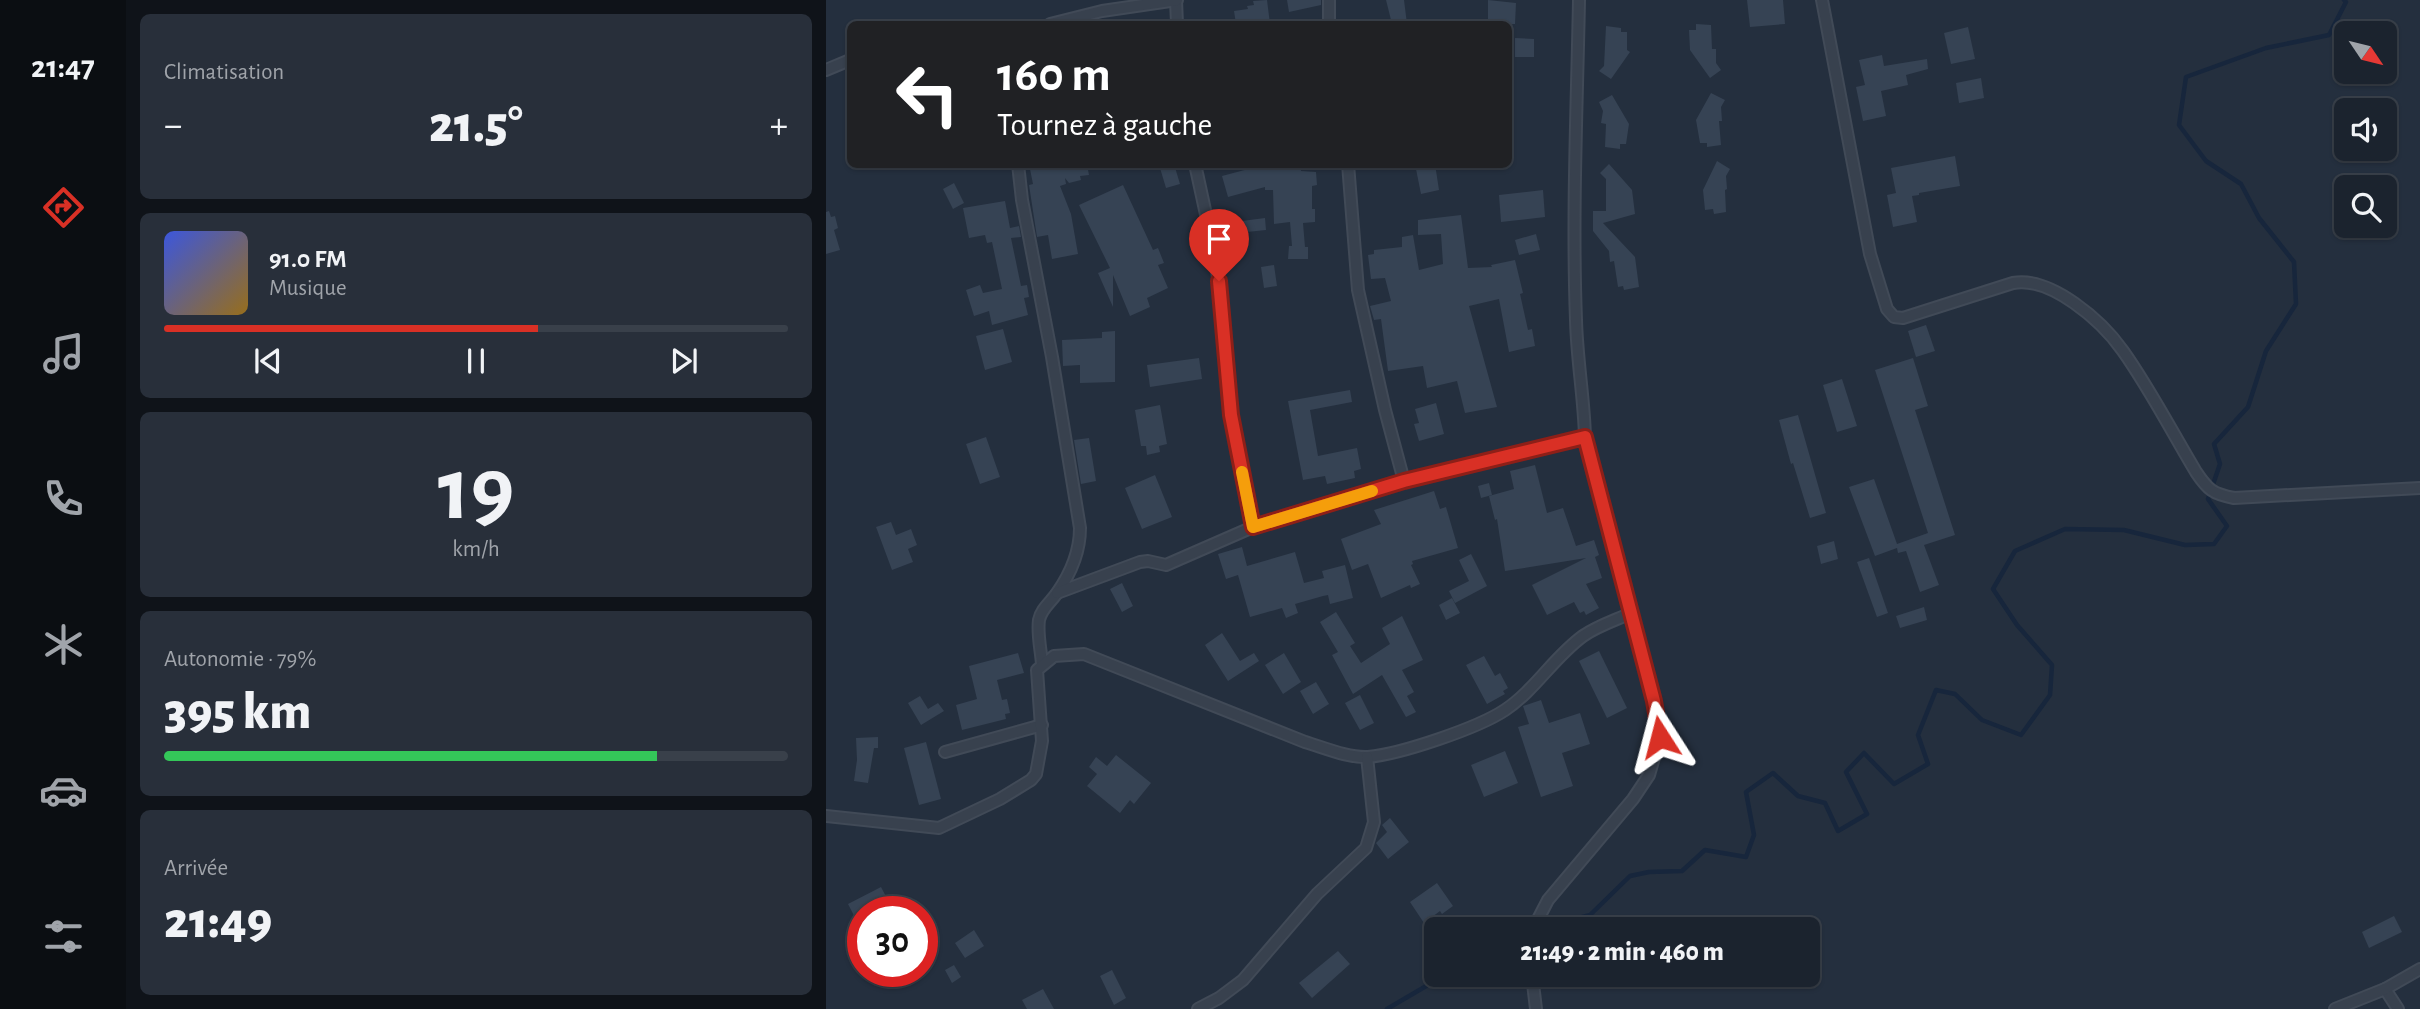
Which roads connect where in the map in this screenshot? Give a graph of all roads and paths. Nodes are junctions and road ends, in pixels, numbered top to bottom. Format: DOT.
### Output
graph roads {
  1 [pos="1177,0"];
  2 [pos="1329,0"];
  3 [pos="1579,0"];
  4 [pos="1822,0"];
  5 [pos="1062,21"];
  6 [pos="1177,21"];
  7 [pos="1329,21"];
  8 [pos="847,61"];
  9 [pos="826,70"];
  10 [pos="1018,168"];
  11 [pos="1196,168"];
  12 [pos="1348,168"];
  13 [pos="1585,437"];
  14 [pos="1404,481"];
  15 [pos="2420,488"];
  16 [pos="1253,527"];
  17 [pos="1057,593"];
  18 [pos="1632,613"];
  19 [pos="1042,664"];
  20 [pos="1042,725"];
  21 [pos="945,752"];
  22 [pos="1367,757"];
  23 [pos="826,816"];
  24 [pos="1539,917"];
  25 [pos="2420,970"];
  26 [pos="1533,987"];
  27 [pos="2385,989"];
  28 [pos="1198,1009"];
  29 [pos="1536,1009"];
  30 [pos="2335,1009"];
  31 [pos="2398,1009"];
  1 -- 5 [label="street"];
  1 -- 6 [label="street"];
  2 -- 7 [label="street"];
  3 -- 13 [label="street"];
  4 -- 15 [label="street"];
  8 -- 9 [label="street"];
  10 -- 17 [label="street"];
  11 -- 16 [label="street"];
  12 -- 14 [label="street"];
  13 -- 14 [label="street"];
  13 -- 18 [label="street"];
  14 -- 16 [label="street"];
  16 -- 17 [label="street"];
  17 -- 19 [label="street"];
  18 -- 22 [label="street"];
  18 -- 24 [label="street"];
  19 -- 20 [label="street"];
  19 -- 22 [label="street"];
  20 -- 21 [label="street"];
  20 -- 23 [label="street"];
  22 -- 28 [label="street"];
  25 -- 27 [label="street"];
  26 -- 29 [label="street"];
  27 -- 30 [label="street"];
  27 -- 31 [label="street"];
}
